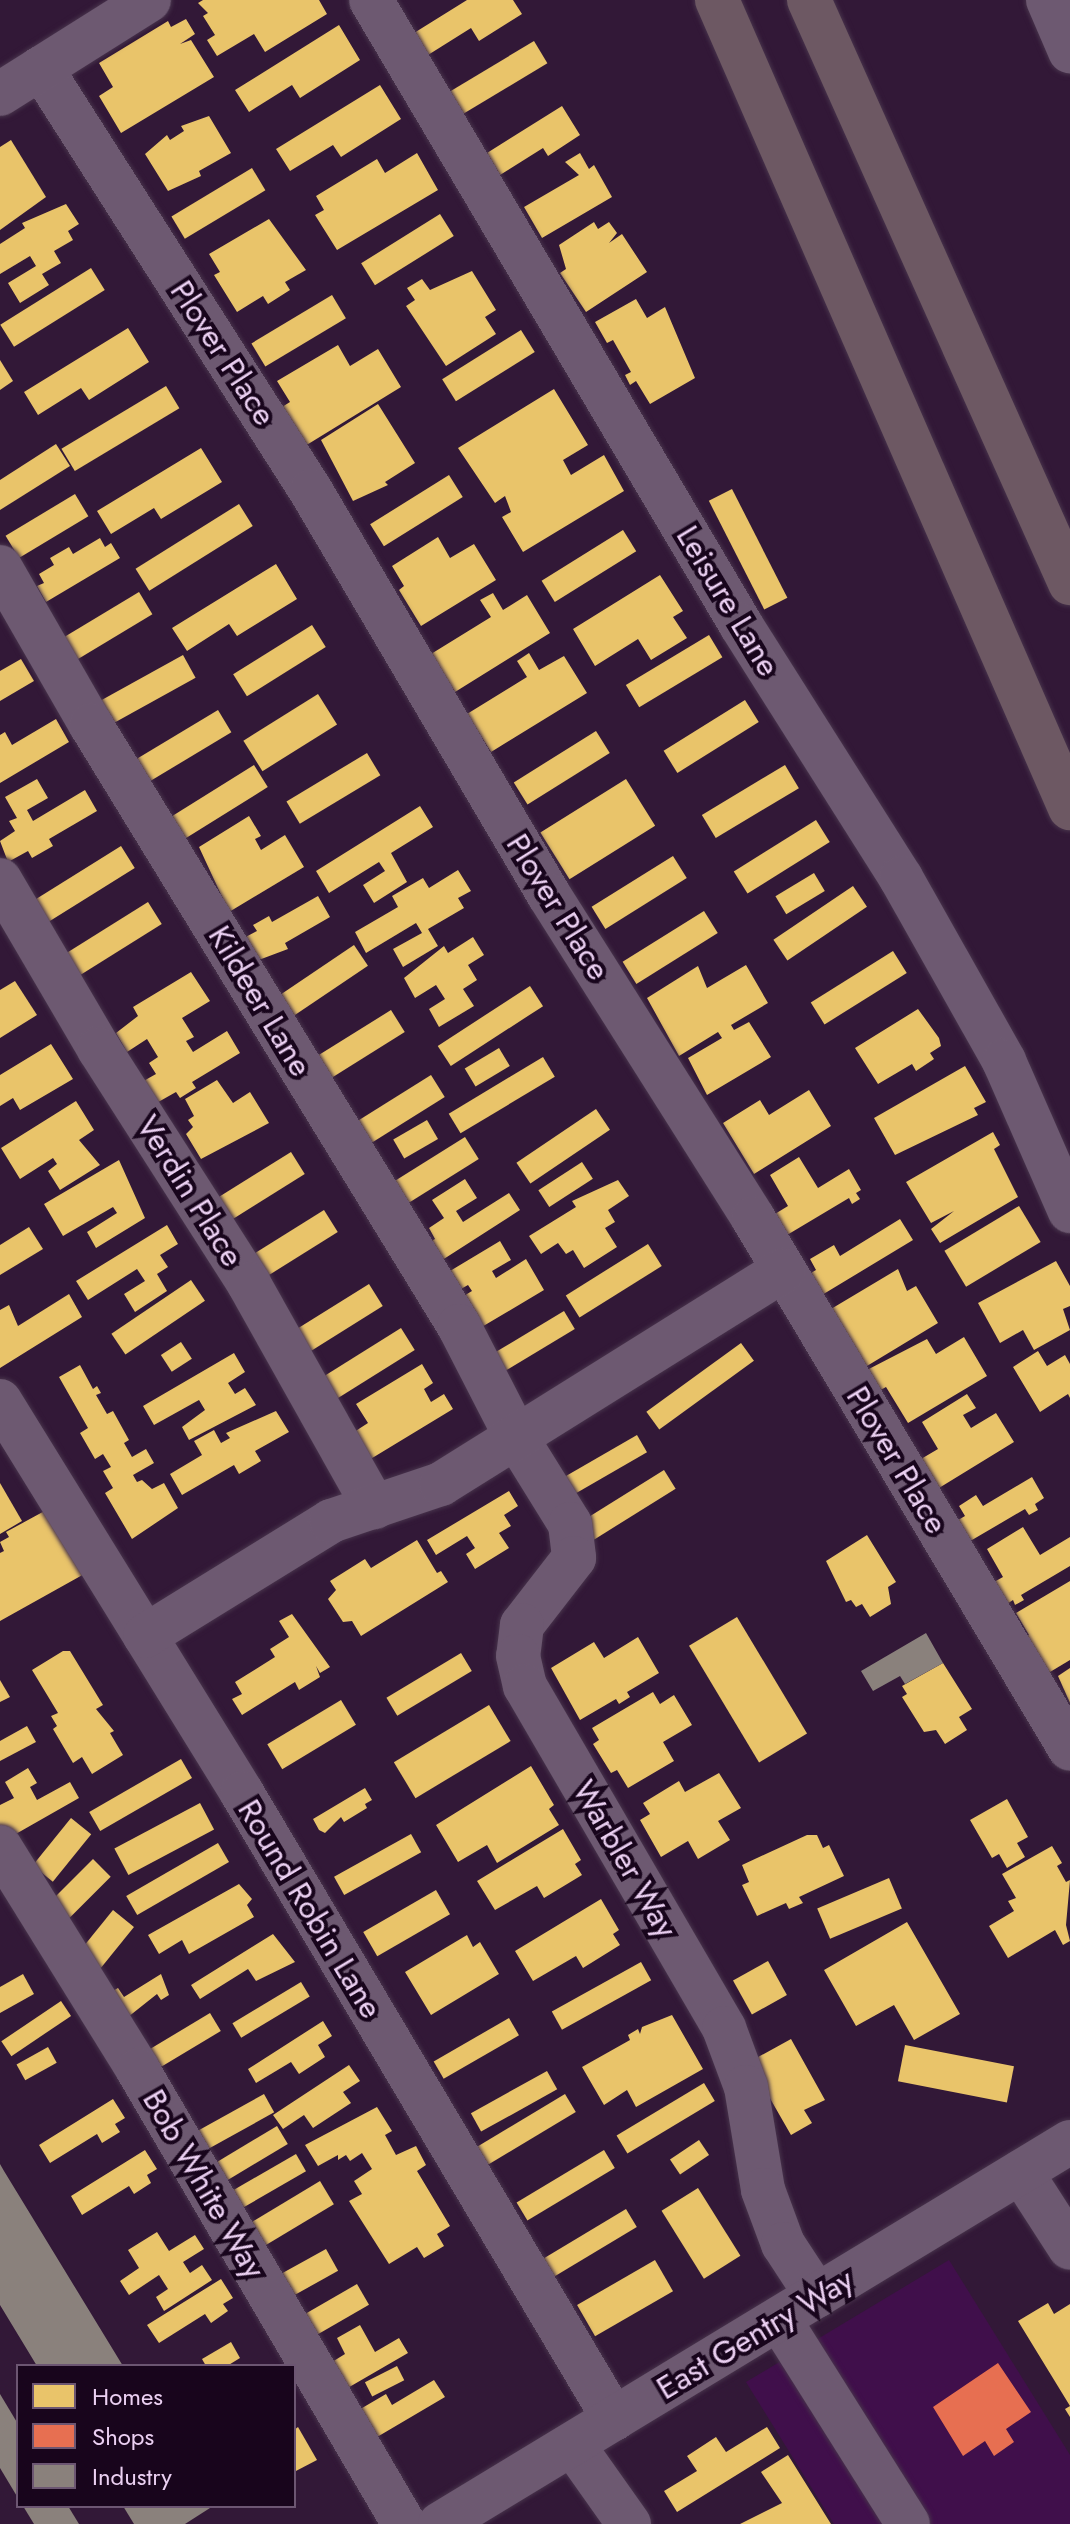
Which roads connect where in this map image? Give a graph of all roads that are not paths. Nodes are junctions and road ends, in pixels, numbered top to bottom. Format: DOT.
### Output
graph roads {
  1 [pos="149,0"];
  2 [pos="371,0"];
  3 [pos="717,0"];
  4 [pos="809,0"];
  5 [pos="1048,0"];
  6 [pos="1070,51"];
  7 [pos="41,68"];
  8 [pos="0,94"];
  9 [pos="0,567"];
  10 [pos="1070,583"];
  11 [pos="1070,808"];
  12 [pos="0,880"];
  13 [pos="1070,1211"];
  14 [pos="784,1270"];
  15 [pos="2,1412"];
  16 [pos="516,1437"];
  17 [pos="374,1507"];
  18 [pos="145,1636"];
  19 [pos="1070,1749"];
  20 [pos="0,1847"];
  21 [pos="1070,2142"];
  22 [pos="1021,2172"];
  23 [pos="1070,2248"];
  24 [pos="817,2296"];
  25 [pos="779,2319"];
  26 [pos="614,2419"];
  27 [pos="573,2445"];
  28 [pos="459,2519"];
  29 [pos="404,2524"];
  30 [pos="629,2524"];
  31 [pos="908,2524"];
  1 -- 7 [label="street"];
  2 -- 13 [label="street, Leisure Lane"];
  3 -- 11 [label="highway"];
  4 -- 10 [label="highway"];
  5 -- 6 [label="street"];
  7 -- 8 [label="street"];
  7 -- 14 [label="street, Plover Place"];
  9 -- 16 [label="street, Kildeer Lane"];
  12 -- 17 [label="street, Verdin Place"];
  14 -- 16 [label="street"];
  14 -- 19 [label="street, Plover Place"];
  15 -- 18 [label="street, Round Robin Lane"];
  16 -- 17 [label="street"];
  16 -- 24 [label="street, Warbler Way"];
  17 -- 18 [label="street"];
  18 -- 26 [label="street, Round Robin Lane"];
  20 -- 29 [label="street, Bob White Way"];
  21 -- 22 [label="street, East Gentry Way"];
  22 -- 23 [label="street"];
  22 -- 24 [label="street, East Gentry Way"];
  24 -- 25 [label="street, East Gentry Way"];
  25 -- 26 [label="street, East Gentry Way"];
  25 -- 31 [label="street"];
  26 -- 27 [label="street, East Gentry Way"];
  27 -- 28 [label="street, East Gentry Way"];
  27 -- 30 [label="street"];
}
